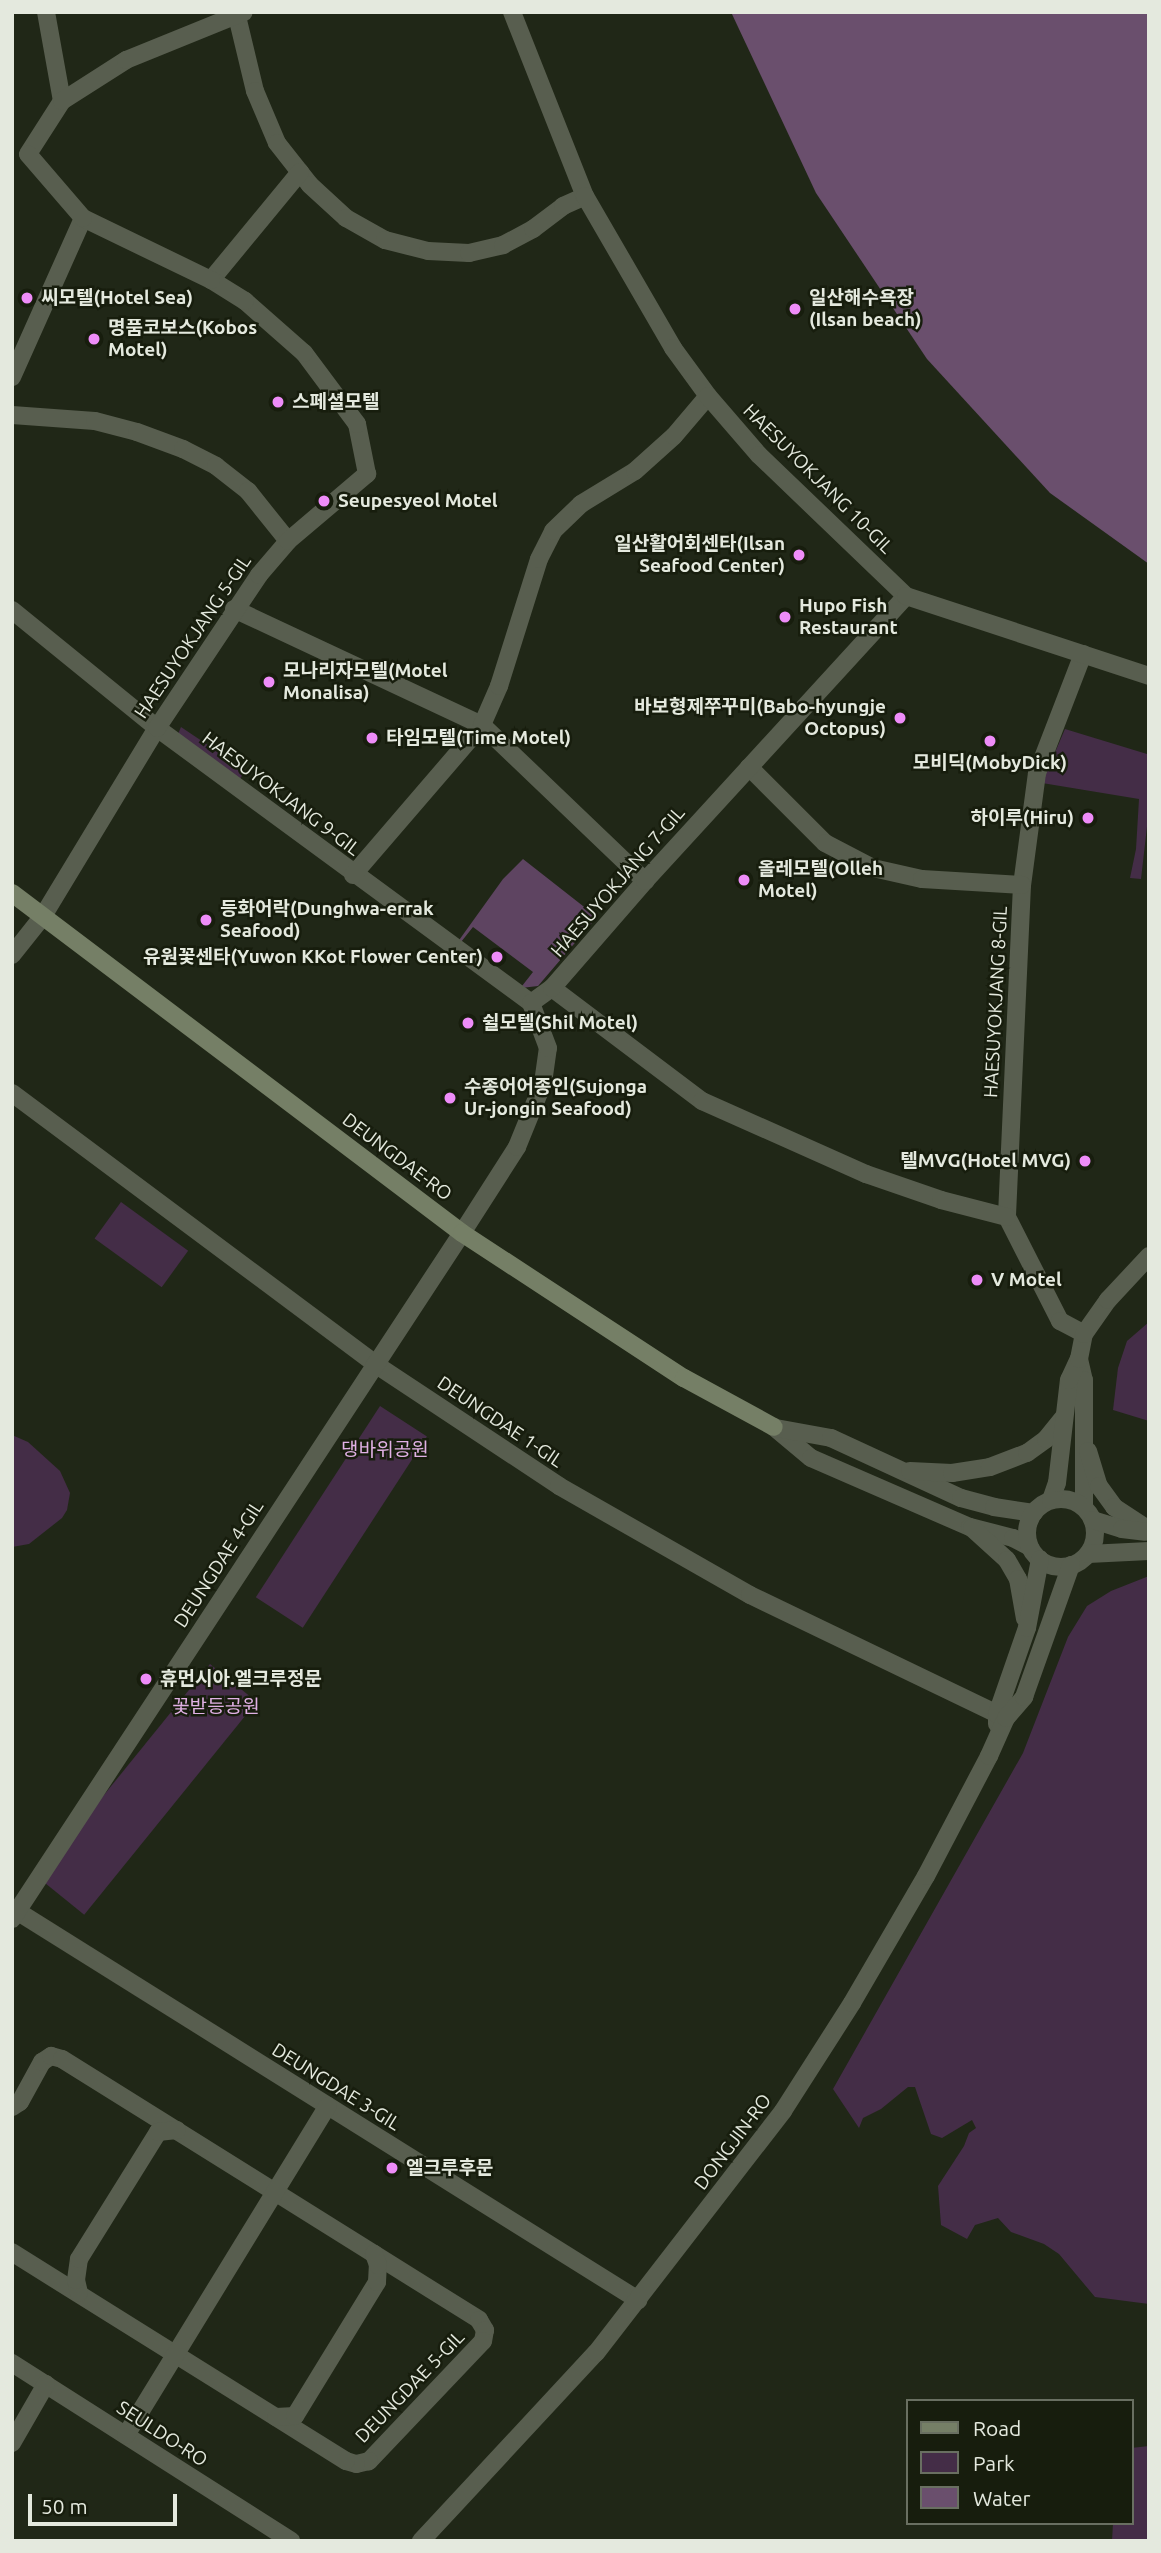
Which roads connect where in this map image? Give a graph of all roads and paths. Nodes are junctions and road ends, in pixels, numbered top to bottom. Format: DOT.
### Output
graph roads {
  1 [pos="46,12"];
  2 [pos="512,12"];
  3 [pos="239,13"];
  4 [pos="62,101"];
  5 [pos="20,153"];
  6 [pos="300,172"];
  7 [pos="585,196"];
  8 [pos="83,218"];
  9 [pos="211,280"];
  10 [pos="12,377"];
  11 [pos="708,396"];
  12 [pos="12,415"];
  13 [pos="288,541"];
  14 [pos="906,596"];
  15 [pos="234,609"];
  16 [pos="12,610"];
  17 [pos="1083,654"];
  18 [pos="1149,676"];
  19 [pos="482,725"];
  20 [pos="157,728"];
  21 [pos="749,767"];
  22 [pos="353,875"];
  23 [pos="645,881"];
  24 [pos="1022,885"];
  25 [pos="12,893"];
  26 [pos="43,916"];
  27 [pos="12,955"];
  28 [pos="552,988"];
  29 [pos="531,1003"];
  30 [pos="12,1093"];
  31 [pos="1007,1217"];
  32 [pos="462,1233"];
  33 [pos="1149,1256"];
  34 [pos="1084,1334"];
  35 [pos="1079,1359"];
  36 [pos="375,1364"];
  37 [pos="1064,1417"];
  38 [pos="774,1427"];
  39 [pos="1082,1431"];
  40 [pos="900,1471"];
  41 [pos="1051,1500"];
  42 [pos="1034,1513"];
  43 [pos="1088,1513"];
  44 [pos="970,1527"];
  45 [pos="1149,1531"];
  46 [pos="1149,1551"];
  47 [pos="1035,1553"];
  48 [pos="1088,1554"];
  49 [pos="1071,1565"];
  50 [pos="1027,1628"];
  51 [pos="1002,1716"];
  52 [pos="14,1913"];
  53 [pos="328,2106"];
  54 [pos="12,2107"];
  55 [pos="177,2130"];
  56 [pos="275,2193"];
  57 [pos="12,2252"];
  58 [pos="374,2254"];
  59 [pos="79,2293"];
  60 [pos="638,2300"];
  61 [pos="178,2353"];
  62 [pos="12,2363"];
  63 [pos="46,2384"];
  64 [pos="276,2417"];
  65 [pos="126,2435"];
  66 [pos="12,2443"];
  67 [pos="291,2541"];
  68 [pos="421,2541"];
  1 -- 4 [label="street"];
  2 -- 7 [label="street, HAESUYOKJANG 10-GIL"];
  3 -- 4 [label="street, HAESUYOKJANG 5-GIL"];
  3 -- 6 [label="street"];
  4 -- 5 [label="street, HAESUYOKJANG 5-GIL"];
  5 -- 8 [label="street, HAESUYOKJANG 5-GIL"];
  6 -- 7 [label="street"];
  6 -- 9 [label="street"];
  7 -- 11 [label="street, HAESUYOKJANG 10-GIL"];
  8 -- 9 [label="street, HAESUYOKJANG 5-GIL"];
  8 -- 10 [label="street"];
  9 -- 13 [label="street, HAESUYOKJANG 5-GIL"];
  11 -- 14 [label="street, HAESUYOKJANG 10-GIL"];
  11 -- 19 [label="street"];
  12 -- 13 [label="street"];
  13 -- 15 [label="street, HAESUYOKJANG 5-GIL"];
  14 -- 17 [label="street, HAESUYOKJANG 10-GIL"];
  14 -- 21 [label="street, HAESUYOKJANG 7-GIL"];
  15 -- 19 [label="street"];
  15 -- 20 [label="street, HAESUYOKJANG 5-GIL"];
  16 -- 20 [label="street, HAESUYOKJANG 9-GIL"];
  17 -- 18 [label="street, HAESUYOKJANG 10-GIL"];
  17 -- 24 [label="street, HAESUYOKJANG 8-GIL"];
  19 -- 22 [label="street"];
  19 -- 23 [label="street"];
  20 -- 22 [label="street, HAESUYOKJANG 9-GIL"];
  20 -- 26 [label="street, HAESUYOKJANG 5-GIL"];
  21 -- 23 [label="street, HAESUYOKJANG 7-GIL"];
  21 -- 24 [label="street"];
  22 -- 29 [label="street, HAESUYOKJANG 9-GIL"];
  23 -- 28 [label="street, HAESUYOKJANG 7-GIL"];
  24 -- 31 [label="street, HAESUYOKJANG 8-GIL"];
  25 -- 26 [label="main road, DEUNGDAE-RO"];
  26 -- 27 [label="street, HAESUYOKJANG 5-GIL"];
  26 -- 32 [label="main road, DEUNGDAE-RO"];
  28 -- 29 [label="street, HAESUYOKJANG 7-GIL"];
  28 -- 31 [label="street"];
  29 -- 32 [label="street"];
  30 -- 36 [label="street, DEUNGDAE 1-GIL"];
  31 -- 34 [label="street, HAESUYOKJANG 8-GIL"];
  32 -- 36 [label="street, DEUNGDAE 4-GIL"];
  32 -- 38 [label="main road, DEUNGDAE-RO"];
  33 -- 34 [label="street"];
  34 -- 35 [label="street"];
  35 -- 37 [label="street"];
  35 -- 39 [label="street"];
  36 -- 51 [label="street, DEUNGDAE 1-GIL"];
  36 -- 52 [label="street, DEUNGDAE 4-GIL"];
  37 -- 40 [label="street"];
  37 -- 41 [label="street"];
  38 -- 40 [label="street"];
  38 -- 44 [label="street"];
  39 -- 43 [label="street"];
  39 -- 45 [label="street"];
  40 -- 42 [label="street"];
  41 -- 42 [label="street"];
  41 -- 43 [label="street"];
  42 -- 47 [label="street"];
  43 -- 45 [label="street"];
  43 -- 48 [label="street"];
  44 -- 47 [label="street"];
  44 -- 50 [label="street"];
  46 -- 48 [label="street"];
  47 -- 49 [label="street"];
  47 -- 50 [label="street"];
  48 -- 49 [label="street"];
  49 -- 51 [label="street"];
  50 -- 51 [label="street"];
  51 -- 60 [label="street, DONGJIN-RO"];
  52 -- 53 [label="street, DEUNGDAE 3-GIL"];
  53 -- 56 [label="street"];
  53 -- 60 [label="street, DEUNGDAE 3-GIL"];
  54 -- 55 [label="street, DEUNGDAE 5-GIL"];
  55 -- 56 [label="street, DEUNGDAE 5-GIL"];
  55 -- 59 [label="street"];
  56 -- 58 [label="street, DEUNGDAE 5-GIL"];
  56 -- 61 [label="street"];
  57 -- 59 [label="street, DEUNGDAE 5-GIL"];
  58 -- 64 [label="street"];
  58 -- 64 [label="street, DEUNGDAE 5-GIL"];
  59 -- 61 [label="street, DEUNGDAE 5-GIL"];
  60 -- 68 [label="street, DONGJIN-RO"];
  61 -- 64 [label="street, DEUNGDAE 5-GIL"];
  61 -- 65 [label="street"];
  62 -- 63 [label="street, SEULDO-RO"];
  63 -- 65 [label="street, SEULDO-RO"];
  63 -- 66 [label="street"];
  65 -- 67 [label="street, SEULDO-RO"];
}
